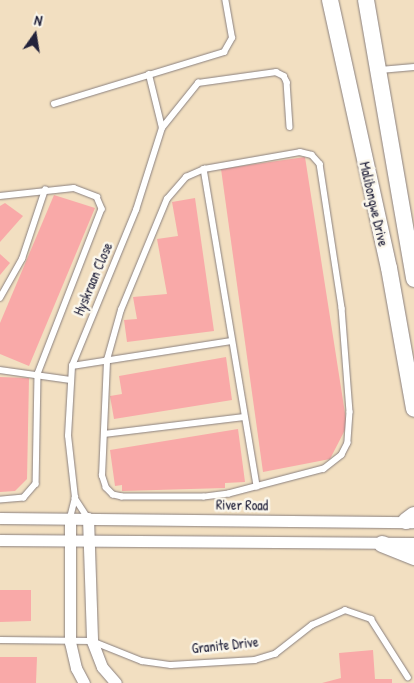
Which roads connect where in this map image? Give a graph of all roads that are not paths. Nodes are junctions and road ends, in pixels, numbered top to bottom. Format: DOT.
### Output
graph roads {
  1 [pos="225,0"];
  2 [pos="330,0"];
  3 [pos="366,0"];
  4 [pos="414,67"];
  5 [pos="378,70"];
  6 [pos="149,75"];
  7 [pos="54,104"];
  8 [pos="290,127"];
  9 [pos="162,128"];
  10 [pos="204,170"];
  11 [pos="44,190"];
  12 [pos="0,196"];
  13 [pos="414,279"];
  14 [pos="0,298"];
  15 [pos="231,341"];
  16 [pos="107,360"];
  17 [pos="72,366"];
  18 [pos="0,370"];
  19 [pos="38,374"];
  20 [pos="70,380"];
  21 [pos="414,408"];
  22 [pos="244,417"];
  23 [pos="104,434"];
  24 [pos="257,487"];
  25 [pos="75,498"];
  26 [pos="0,500"];
  27 [pos="0,518"];
  28 [pos="70,518"];
  29 [pos="88,518"];
  30 [pos="411,520"];
  31 [pos="91,539"];
  32 [pos="0,540"];
  33 [pos="70,540"];
  34 [pos="414,543"];
  35 [pos="382,544"];
  36 [pos="414,557"];
  37 [pos="0,640"];
  38 [pos="92,641"];
  39 [pos="70,642"];
  40 [pos="408,677"];
  41 [pos="84,683"];
  42 [pos="116,683"];
  1 -- 6 [label="lane"];
  2 -- 21 [label="main road, Malibongwe Drive"];
  3 -- 5 [label="main road, Malibongwe Drive"];
  4 -- 5 [label="lane"];
  5 -- 13 [label="main road, Malibongwe Drive"];
  6 -- 7 [label="lane"];
  6 -- 9 [label="lane"];
  8 -- 9 [label="lane"];
  9 -- 17 [label="lane, Hyskraan Close"];
  10 -- 15 [label="lane"];
  10 -- 16 [label="lane"];
  10 -- 24 [label="lane"];
  11 -- 12 [label="lane"];
  11 -- 14 [label="lane"];
  11 -- 19 [label="lane"];
  15 -- 16 [label="lane"];
  15 -- 22 [label="lane"];
  16 -- 17 [label="lane"];
  16 -- 23 [label="lane"];
  17 -- 20 [label="lane, Hyskraan Close"];
  18 -- 19 [label="lane"];
  19 -- 20 [label="lane"];
  19 -- 26 [label="lane"];
  20 -- 25 [label="lane, Hyskraan Close"];
  22 -- 23 [label="lane"];
  22 -- 24 [label="lane"];
  23 -- 24 [label="lane"];
  25 -- 28 [label="lane"];
  25 -- 29 [label="lane"];
  27 -- 28 [label="street, River Road"];
  28 -- 29 [label="street, River Road"];
  28 -- 33 [label="street"];
  29 -- 30 [label="street, River Road"];
  29 -- 31 [label="street"];
  31 -- 33 [label="street"];
  31 -- 35 [label="street"];
  31 -- 38 [label="street"];
  32 -- 33 [label="street"];
  33 -- 39 [label="street"];
  34 -- 35 [label="street"];
  35 -- 36 [label="main road"];
  37 -- 39 [label="lane, Granite Drive"];
  38 -- 39 [label="lane, Granite Drive"];
  38 -- 40 [label="lane, Granite Drive"];
  38 -- 42 [label="street"];
  39 -- 41 [label="street"];
}
